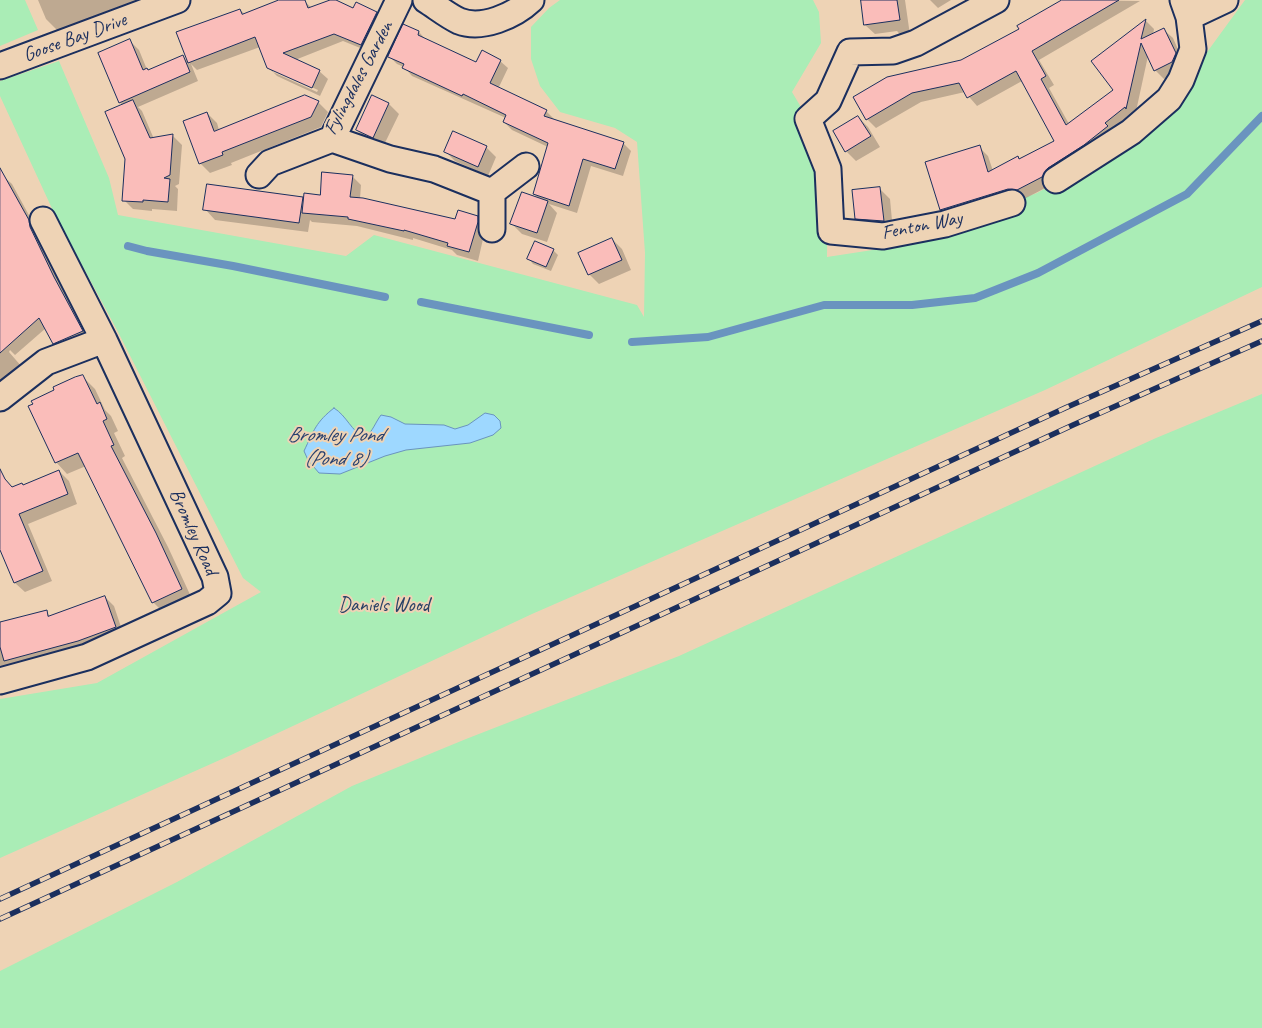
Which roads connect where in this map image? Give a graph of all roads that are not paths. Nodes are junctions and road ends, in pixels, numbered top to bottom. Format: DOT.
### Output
graph roads {
  1 [pos="177,0"];
  2 [pos="399,0"];
  3 [pos="426,0"];
  4 [pos="531,0"];
  5 [pos="996,0"];
  6 [pos="1226,0"];
  7 [pos="1186,8"];
  8 [pos="0,66"];
  9 [pos="332,139"];
  10 [pos="526,166"];
  11 [pos="259,175"];
  12 [pos="1056,180"];
  13 [pos="492,192"];
  14 [pos="1012,203"];
  15 [pos="43,220"];
  16 [pos="492,229"];
  17 [pos="104,340"];
  18 [pos="0,398"];
  19 [pos="0,681"];
  1 -- 8 [label="street, Goose Bay Drive"];
  2 -- 9 [label="street, Fylingdales Garden"];
  3 -- 4 [label="street"];
  5 -- 14 [label="street, Fenton Way"];
  6 -- 7 [label="street"];
  7 -- 12 [label="street"];
  9 -- 11 [label="street, Fylingdales Garden"];
  9 -- 13 [label="street"];
  10 -- 13 [label="street"];
  13 -- 16 [label="street"];
  15 -- 17 [label="street, Bromley Road"];
  17 -- 18 [label="street"];
  17 -- 19 [label="street, Bromley Road"];
}
